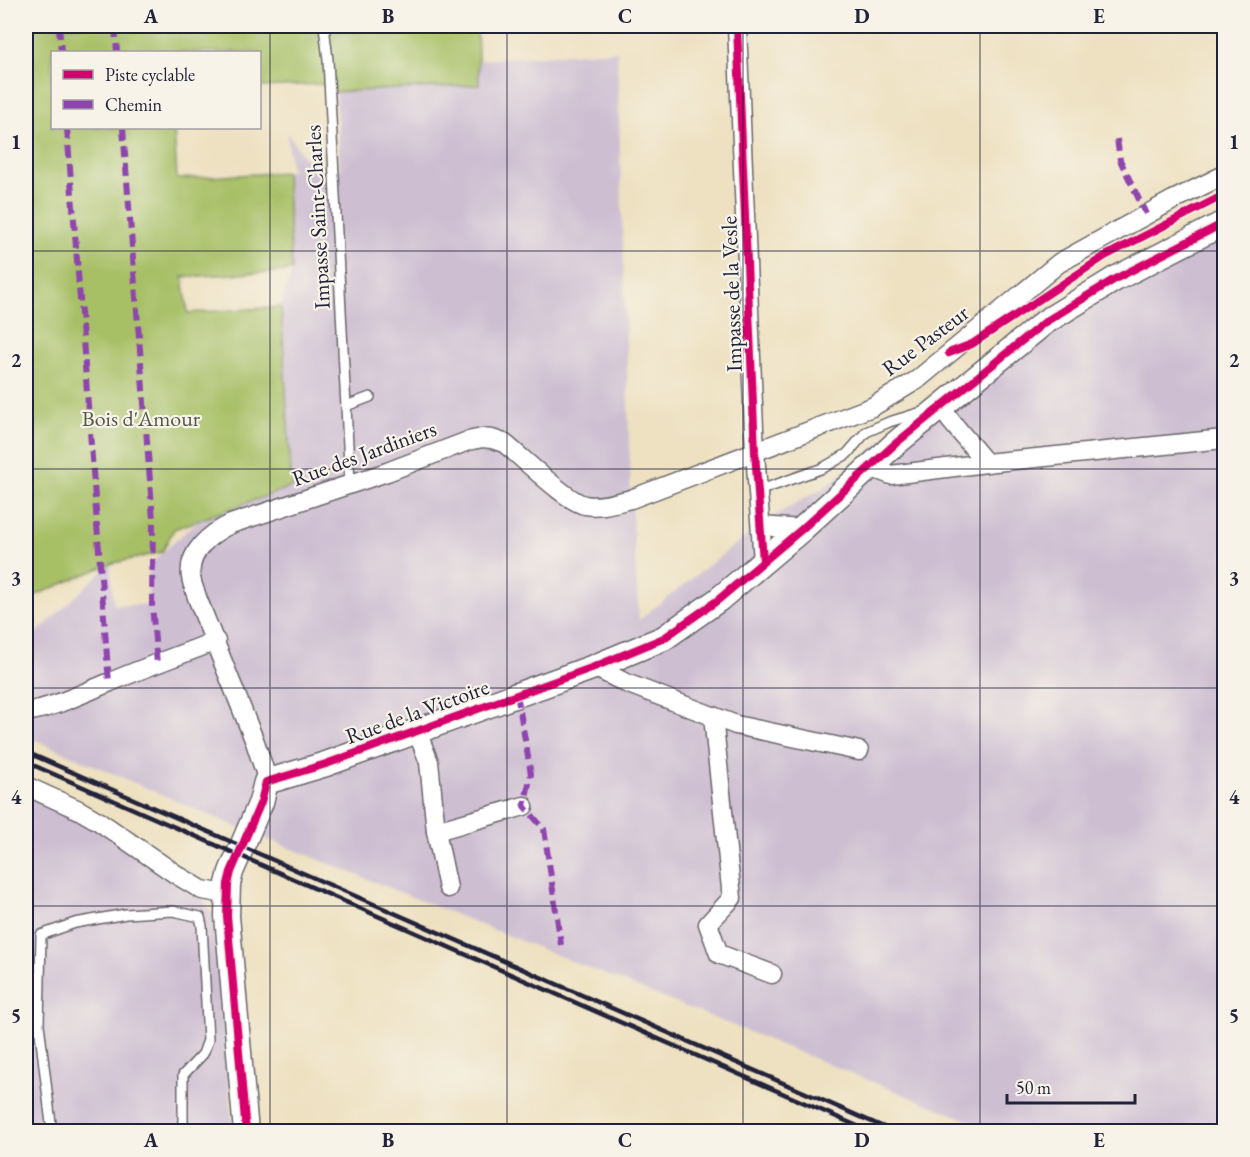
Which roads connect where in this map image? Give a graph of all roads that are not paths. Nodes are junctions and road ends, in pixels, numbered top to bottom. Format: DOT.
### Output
graph roads {
  1 [pos="324,26"];
  2 [pos="737,26"];
  3 [pos="1224,175"];
  4 [pos="1224,223"];
  5 [pos="370,397"];
  6 [pos="346,406"];
  7 [pos="941,406"];
  8 [pos="1224,439"];
  9 [pos="755,452"];
  10 [pos="986,463"];
  11 [pos="870,468"];
  12 [pos="350,484"];
  13 [pos="758,490"];
  14 [pos="631,499"];
  15 [pos="761,526"];
  16 [pos="802,529"];
  17 [pos="763,561"];
  18 [pos="216,641"];
  19 [pos="594,667"];
  20 [pos="26,712"];
  21 [pos="713,716"];
  22 [pos="417,731"];
  23 [pos="859,751"];
  24 [pos="266,782"];
  25 [pos="26,786"];
  26 [pos="524,806"];
  27 [pos="436,831"];
  28 [pos="448,888"];
  29 [pos="226,894"];
  30 [pos="772,974"];
  31 [pos="52,1131"];
  32 [pos="183,1131"];
  33 [pos="246,1131"];
  1 -- 6 [label="lane, Impasse Saint-Charles"];
  2 -- 9 [label="street, Impasse de la Vesle"];
  3 -- 9 [label="street, Rue Pasteur"];
  4 -- 7 [label="street, Rue de la Victoire"];
  5 -- 6 [label="lane"];
  6 -- 12 [label="lane, Impasse Saint-Charles"];
  7 -- 10 [label="street"];
  7 -- 11 [label="street, Rue de la Victoire"];
  7 -- 13 [label="lane"];
  8 -- 10 [label="street"];
  9 -- 13 [label="street, Impasse de la Vesle"];
  9 -- 14 [label="street, Rue Pasteur"];
  10 -- 11 [label="street"];
  11 -- 16 [label="street, Rue de la Victoire"];
  12 -- 14 [label="street, Rue des Jardiniers"];
  12 -- 18 [label="street, Rue des Jardiniers"];
  13 -- 15 [label="street, Impasse de la Vesle"];
  15 -- 16 [label="street"];
  15 -- 17 [label="street, Impasse de la Vesle"];
  16 -- 17 [label="street, Rue de la Victoire"];
  17 -- 19 [label="street, Rue de la Victoire"];
  18 -- 20 [label="street"];
  18 -- 24 [label="street, Rue des Jardiniers"];
  19 -- 21 [label="street"];
  19 -- 22 [label="street, Rue de la Victoire"];
  21 -- 23 [label="street"];
  21 -- 30 [label="street"];
  22 -- 24 [label="street, Rue de la Victoire"];
  22 -- 27 [label="street"];
  24 -- 29 [label="street"];
  25 -- 29 [label="street"];
  26 -- 27 [label="street"];
  27 -- 28 [label="street"];
  29 -- 33 [label="street"];
  31 -- 32 [label="lane"];
}
